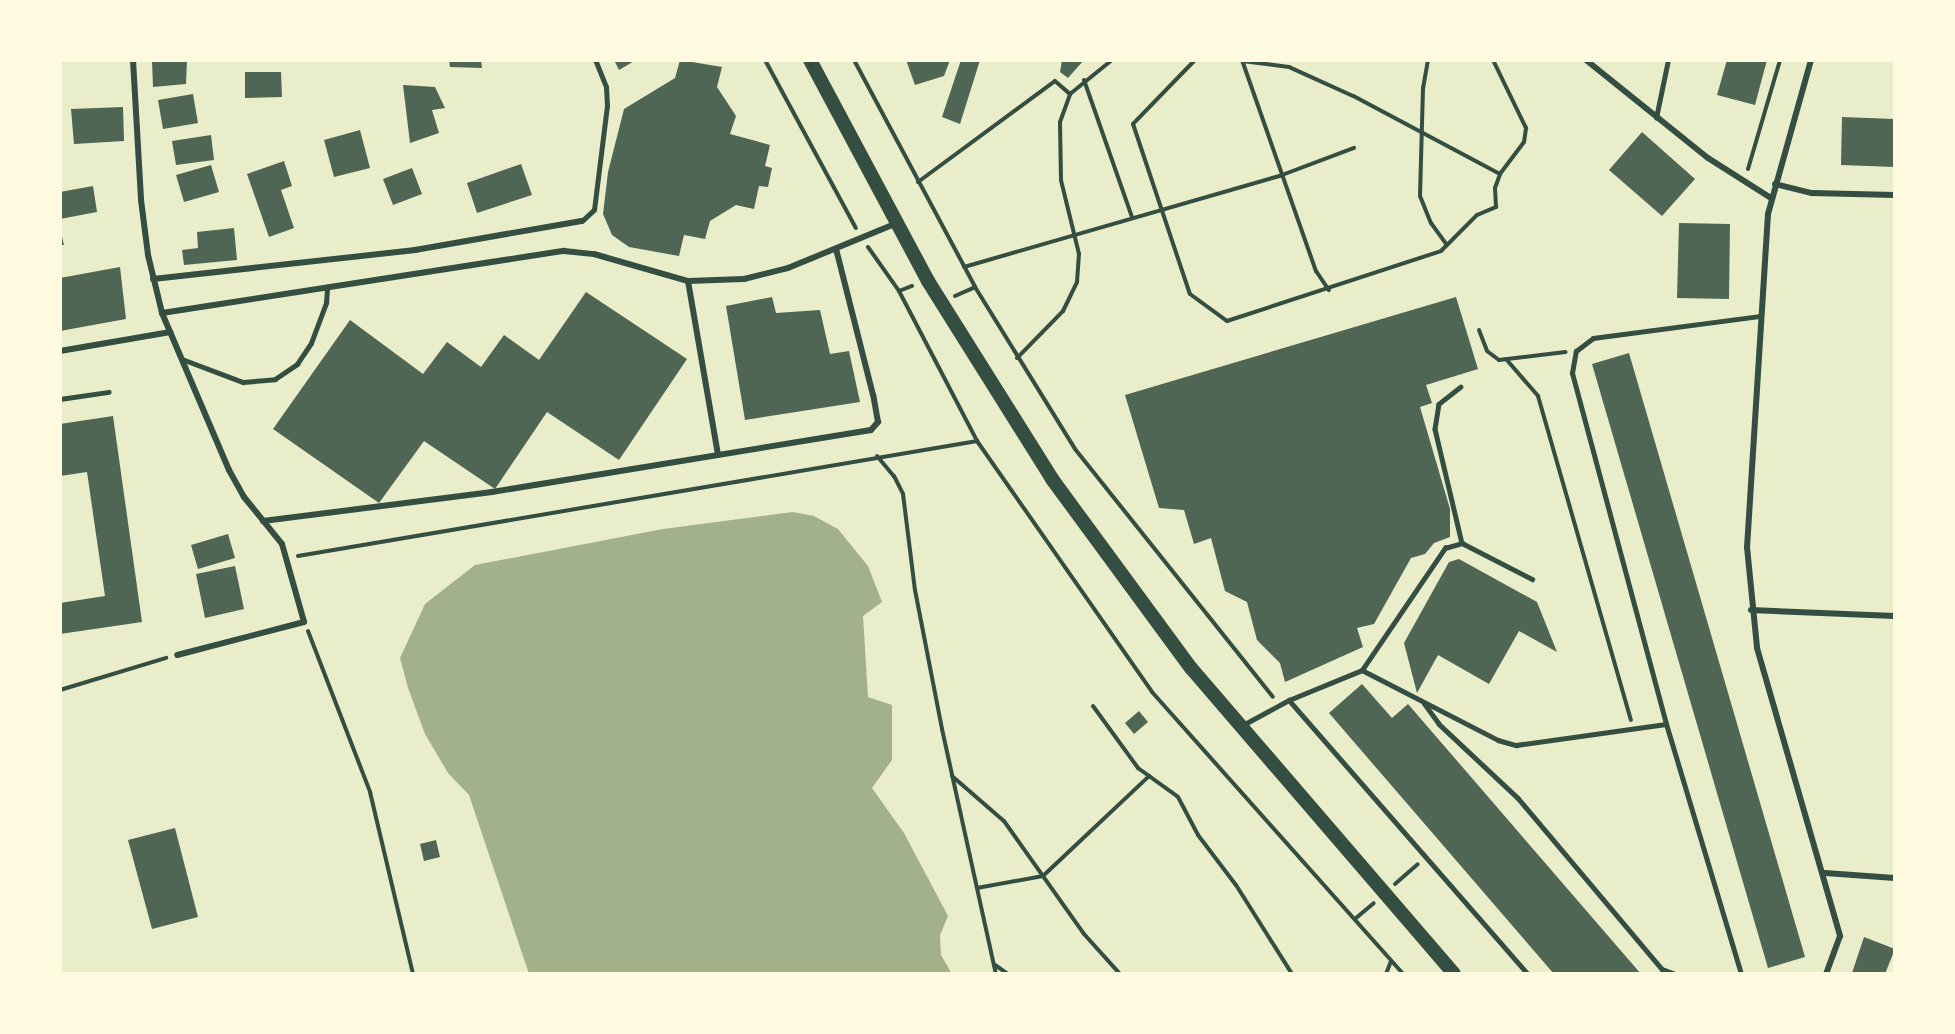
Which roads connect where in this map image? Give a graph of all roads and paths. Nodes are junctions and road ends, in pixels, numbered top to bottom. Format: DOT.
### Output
graph roads {
  1 [pos="133,60"];
  2 [pos="595,60"];
  3 [pos="765,60"];
  4 [pos="810,60"];
  5 [pos="854,60"];
  6 [pos="1112,60"];
  7 [pos="1195,60"];
  8 [pos="1242,60"];
  9 [pos="1428,60"];
  10 [pos="1493,60"];
  11 [pos="1586,60"];
  12 [pos="1668,60"];
  13 [pos="1780,60"];
  14 [pos="1811,60"];
  15 [pos="1084,80"];
  16 [pos="1070,94"];
  17 [pos="1656,118"];
  18 [pos="1421,132"];
  19 [pos="1354,148"];
  20 [pos="1500,174"];
  21 [pos="1282,175"];
  22 [pos="1744,181"];
  23 [pos="918,182"];
  24 [pos="1775,184"];
  25 [pos="1895,195"];
  26 [pos="1771,198"];
  27 [pos="1162,208"];
  28 [pos="1132,217"];
  29 [pos="582,221"];
  30 [pos="897,223"];
  31 [pos="1075,235"];
  32 [pos="861,238"];
  33 [pos="1447,245"];
  34 [pos="836,249"];
  35 [pos="964,267"];
  36 [pos="153,279"];
  37 [pos="688,281"];
  38 [pos="327,287"];
  39 [pos="1329,290"];
  40 [pos="162,313"];
  41 [pos="1761,316"];
  42 [pos="1479,330"];
  43 [pos="170,332"];
  44 [pos="60,351"];
  45 [pos="1576,351"];
  46 [pos="1017,358"];
  47 [pos="1506,359"];
  48 [pos="182,360"];
  49 [pos="1461,387"];
  50 [pos="108,392"];
  51 [pos="60,399"];
  52 [pos="977,441"];
  53 [pos="718,454"];
  54 [pos="877,456"];
  55 [pos="263,521"];
  56 [pos="1462,543"];
  57 [pos="289,558"];
  58 [pos="1532,579"];
  59 [pos="60,584"];
  60 [pos="60,590"];
  61 [pos="1751,610"];
  62 [pos="1895,616"];
  63 [pos="304,622"];
  64 [pos="177,655"];
  65 [pos="1362,670"];
  66 [pos="60,690"];
  67 [pos="1289,700"];
  68 [pos="1422,701"];
  69 [pos="1280,704"];
  70 [pos="1093,706"];
  71 [pos="1666,724"];
  72 [pos="1239,727"];
  73 [pos="1633,729"];
  74 [pos="952,775"];
  75 [pos="1149,776"];
  76 [pos="1410,855"];
  77 [pos="1425,873"];
  78 [pos="1825,873"];
  79 [pos="1043,876"];
  80 [pos="1895,878"];
  81 [pos="977,888"];
  82 [pos="1392,960"];
  83 [pos="994,964"];
  84 [pos="413,974"];
  85 [pos="996,974"];
  86 [pos="1008,974"];
  87 [pos="1120,974"];
  88 [pos="1292,974"];
  89 [pos="1386,974"];
  90 [pos="1403,974"];
  91 [pos="1454,974"];
  92 [pos="1528,974"];
  93 [pos="1675,974"];
  94 [pos="1741,974"];
  95 [pos="1826,974"];
  1 -- 36 [label="street"];
  2 -- 29 [label="lane"];
  3 -- 32 [label="path"];
  4 -- 30 [label="main road"];
  5 -- 23 [label="path"];
  6 -- 15 [label="path"];
  7 -- 27 [label="path"];
  8 -- 18 [label="path"];
  8 -- 21 [label="path"];
  9 -- 18 [label="path"];
  10 -- 20 [label="path"];
  11 -- 17 [label="street"];
  12 -- 17 [label="lane"];
  13 -- 22 [label="path"];
  14 -- 24 [label="street"];
  15 -- 16 [label="path"];
  15 -- 28 [label="path"];
  16 -- 23 [label="path"];
  16 -- 31 [label="path"];
  17 -- 22 [label="street"];
  18 -- 20 [label="path"];
  18 -- 33 [label="path"];
  19 -- 21 [label="path"];
  20 -- 33 [label="path"];
  21 -- 27 [label="path"];
  21 -- 39 [label="path"];
  22 -- 26 [label="street"];
  23 -- 35 [label="path"];
  24 -- 25 [label="street"];
  24 -- 26 [label="street"];
  26 -- 41 [label="street"];
  27 -- 28 [label="path"];
  27 -- 39 [label="path"];
  28 -- 31 [label="path"];
  29 -- 36 [label="street"];
  30 -- 32 [label="street"];
  30 -- 72 [label="main road"];
  31 -- 35 [label="path"];
  31 -- 46 [label="path"];
  32 -- 34 [label="street"];
  32 -- 52 [label="path"];
  33 -- 39 [label="path"];
  34 -- 37 [label="street"];
  34 -- 53 [label="street"];
  35 -- 46 [label="path"];
  36 -- 40 [label="street"];
  37 -- 38 [label="street"];
  37 -- 53 [label="street"];
  38 -- 40 [label="street"];
  38 -- 48 [label="lane"];
  40 -- 43 [label="street"];
  41 -- 45 [label="lane"];
  41 -- 61 [label="street"];
  42 -- 47 [label="path"];
  43 -- 44 [label="street"];
  43 -- 48 [label="street"];
  45 -- 47 [label="path"];
  45 -- 71 [label="lane"];
  46 -- 69 [label="path"];
  47 -- 73 [label="path"];
  48 -- 55 [label="street"];
  49 -- 56 [label="lane"];
  50 -- 51 [label="lane"];
  52 -- 54 [label="path"];
  52 -- 82 [label="path"];
  53 -- 55 [label="street"];
  54 -- 57 [label="path"];
  54 -- 74 [label="path"];
  55 -- 57 [label="street"];
  56 -- 58 [label="lane"];
  56 -- 65 [label="lane"];
  57 -- 63 [label="street"];
  59 -- 60 [label="path"];
  61 -- 62 [label="street"];
  61 -- 78 [label="street"];
  63 -- 64 [label="street"];
  63 -- 84 [label="path"];
  64 -- 66 [label="path"];
  65 -- 67 [label="lane"];
  65 -- 68 [label="lane"];
  67 -- 69 [label="lane"];
  67 -- 92 [label="lane"];
  68 -- 73 [label="lane"];
  68 -- 93 [label="lane"];
  69 -- 72 [label="lane"];
  70 -- 75 [label="path"];
  71 -- 73 [label="lane"];
  71 -- 94 [label="lane"];
  72 -- 91 [label="main road"];
  74 -- 79 [label="path"];
  74 -- 81 [label="path"];
  75 -- 79 [label="path"];
  75 -- 88 [label="path"];
  76 -- 77 [label="path"];
  78 -- 80 [label="street"];
  78 -- 95 [label="street"];
  79 -- 81 [label="path"];
  79 -- 87 [label="path"];
  81 -- 83 [label="path"];
  82 -- 89 [label="path"];
  82 -- 90 [label="path"];
  83 -- 85 [label="path"];
  83 -- 86 [label="path"];
}
